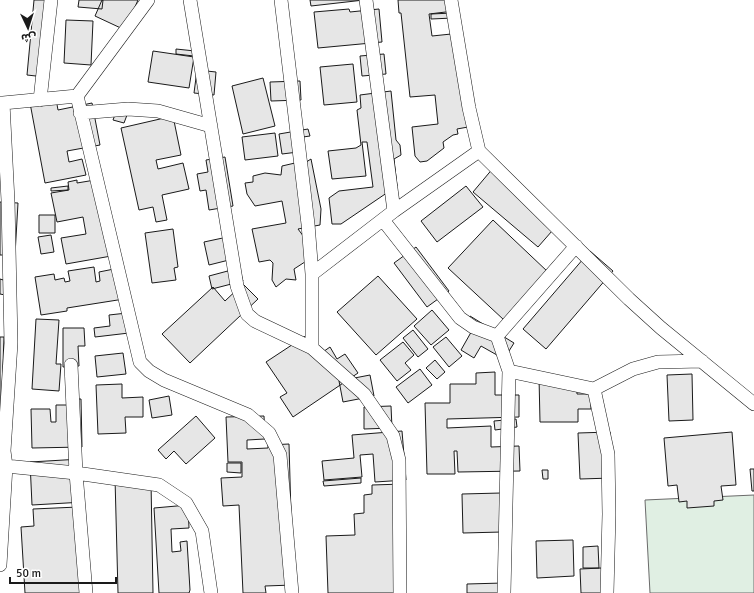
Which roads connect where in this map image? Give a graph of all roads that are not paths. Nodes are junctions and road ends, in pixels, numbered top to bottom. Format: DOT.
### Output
graph roads {
  1 [pos="51,0"];
  2 [pos="148,0"];
  3 [pos="190,0"];
  4 [pos="281,0"];
  5 [pos="366,0"];
  6 [pos="451,0"];
  7 [pos="77,96"];
  8 [pos="40,100"];
  9 [pos="2,103"];
  10 [pos="80,113"];
  11 [pos="211,126"];
  12 [pos="479,151"];
  13 [pos="394,211"];
  14 [pos="383,220"];
  15 [pos="576,246"];
  16 [pos="312,274"];
  17 [pos="0,334"];
  18 [pos="497,336"];
  19 [pos="11,343"];
  20 [pos="312,348"];
  21 [pos="702,361"];
  22 [pos="71,365"];
  23 [pos="509,371"];
  24 [pos="594,389"];
  25 [pos="754,404"];
  26 [pos="2,450"];
  27 [pos="6,466"];
  28 [pos="76,473"];
  29 [pos="0,565"];
  30 [pos="86,593"];
  31 [pos="211,593"];
  32 [pos="292,593"];
  33 [pos="400,593"];
  34 [pos="504,593"];
  35 [pos="607,593"];
  1 -- 8 [label="street"];
  2 -- 7 [label="street"];
  3 -- 11 [label="street"];
  4 -- 16 [label="street"];
  5 -- 13 [label="street"];
  6 -- 12 [label="street"];
  7 -- 8 [label="street"];
  7 -- 10 [label="street"];
  8 -- 9 [label="street"];
  9 -- 19 [label="street"];
  10 -- 11 [label="street"];
  10 -- 32 [label="street"];
  11 -- 20 [label="street"];
  12 -- 13 [label="street"];
  12 -- 15 [label="street"];
  13 -- 14 [label="street"];
  14 -- 16 [label="street"];
  14 -- 18 [label="street"];
  15 -- 18 [label="street"];
  15 -- 21 [label="street"];
  16 -- 20 [label="street"];
  17 -- 19 [label="street"];
  18 -- 23 [label="street"];
  19 -- 26 [label="street"];
  20 -- 33 [label="street"];
  21 -- 24 [label="street"];
  21 -- 25 [label="street"];
  22 -- 28 [label="street"];
  23 -- 24 [label="street"];
  23 -- 34 [label="street"];
  24 -- 35 [label="street"];
  26 -- 27 [label="street"];
  27 -- 28 [label="street"];
  27 -- 29 [label="street"];
  28 -- 30 [label="street"];
  28 -- 31 [label="street"];
}
